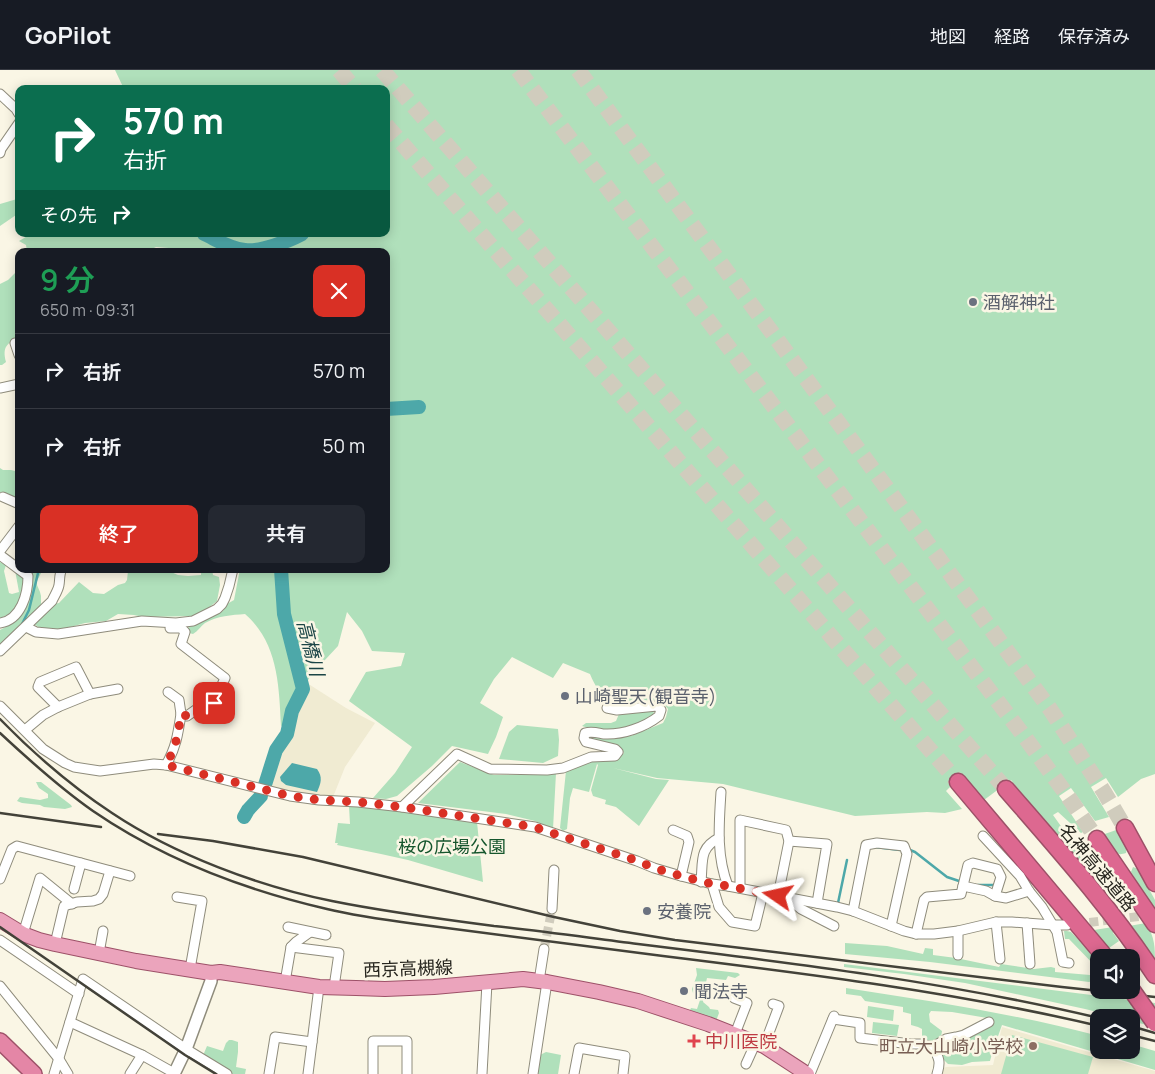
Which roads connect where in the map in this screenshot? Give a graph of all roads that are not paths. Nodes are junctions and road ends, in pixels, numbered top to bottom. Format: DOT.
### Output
graph roads {
  1 [pos="0,94"];
  2 [pos="15,108"];
  3 [pos="15,129"];
  4 [pos="0,153"];
  5 [pos="15,385"];
  6 [pos="0,388"];
  7 [pos="3,497"];
  8 [pos="15,502"];
  9 [pos="15,531"];
  10 [pos="0,550"];
  11 [pos="0,555"];
  12 [pos="15,566"];
  13 [pos="24,573"];
  14 [pos="61,573"];
  15 [pos="232,573"];
  16 [pos="162,622"];
  17 [pos="0,623"];
  18 [pos="26,627"];
  19 [pos="0,652"];
  20 [pos="118,689"];
  21 [pos="168,692"];
  22 [pos="90,694"];
  23 [pos="0,706"];
  24 [pos="58,707"];
  25 [pos="607,708"];
  26 [pos="181,714"];
  27 [pos="25,730"];
  28 [pos="166,765"];
  29 [pos="958,782"];
  30 [pos="1006,789"];
  31 [pos="721,792"];
  32 [pos="402,807"];
  33 [pos="1125,828"];
  34 [pos="673,830"];
  35 [pos="983,836"];
  36 [pos="719,838"];
  37 [pos="1097,839"];
  38 [pos="789,841"];
  39 [pos="81,863"];
  40 [pos="554,870"];
  41 [pos="110,871"];
  42 [pos="130,876"];
  43 [pos="681,876"];
  44 [pos="0,880"];
  45 [pos="701,882"];
  46 [pos="1155,883"];
  47 [pos="712,884"];
  48 [pos="728,886"];
  49 [pos="963,886"];
  50 [pos="740,888"];
  51 [pos="74,889"];
  52 [pos="1029,891"];
  53 [pos="763,893"];
  54 [pos="778,896"];
  55 [pos="995,896"];
  56 [pos="177,897"];
  57 [pos="788,898"];
  58 [pos="817,903"];
  59 [pos="72,904"];
  60 [pos="552,909"];
  61 [pos="853,911"];
  62 [pos="0,920"];
  63 [pos="996,922"];
  64 [pos="1027,924"];
  65 [pos="1155,924"];
  66 [pos="1053,925"];
  67 [pos="1068,925"];
  68 [pos="834,926"];
  69 [pos="891,926"];
  70 [pos="288,928"];
  71 [pos="104,931"];
  72 [pos="958,931"];
  73 [pos="310,932"];
  74 [pos="23,934"];
  75 [pos="916,934"];
  76 [pos="326,935"];
  77 [pos="0,940"];
  78 [pos="55,944"];
  79 [pos="291,947"];
  80 [pos="544,949"];
  81 [pos="1098,949"];
  82 [pos="99,953"];
  83 [pos="958,954"];
  84 [pos="1000,959"];
  85 [pos="1070,963"];
  86 [pos="1030,964"];
  87 [pos="190,969"];
  88 [pos="211,972"];
  89 [pos="1155,975"];
  90 [pos="543,981"];
  91 [pos="285,982"];
  92 [pos="487,983"];
  93 [pos="0,986"];
  94 [pos="319,987"];
  95 [pos="334,987"];
  96 [pos="78,994"];
  97 [pos="734,998"];
  98 [pos="1138,999"];
  99 [pos="773,1004"];
  100 [pos="70,1022"];
  101 [pos="989,1022"];
  102 [pos="1155,1023"];
  103 [pos="736,1034"];
  104 [pos="0,1041"];
  105 [pos="312,1042"];
  106 [pos="760,1044"];
  107 [pos="933,1047"];
  108 [pos="186,1049"];
  109 [pos="142,1055"];
  110 [pos="59,1059"];
  111 [pos="746,1064"];
  112 [pos="174,1073"];
  113 [pos="34,1074"];
  114 [pos="54,1074"];
  115 [pos="68,1074"];
  116 [pos="130,1074"];
  117 [pos="227,1074"];
  118 [pos="269,1074"];
  119 [pos="308,1074"];
  120 [pos="373,1074"];
  121 [pos="407,1074"];
  122 [pos="482,1074"];
  123 [pos="533,1074"];
  124 [pos="574,1074"];
  125 [pos="622,1074"];
  126 [pos="808,1074"];
  127 [pos="937,1074"];
  1 -- 2 [label="street"];
  3 -- 4 [label="street"];
  5 -- 6 [label="street"];
  7 -- 8 [label="street"];
  9 -- 10 [label="street"];
  11 -- 12 [label="street"];
  13 -- 17 [label="street"];
  14 -- 18 [label="street"];
  15 -- 16 [label="street"];
  16 -- 18 [label="street"];
  16 -- 26 [label="street"];
  18 -- 19 [label="street"];
  20 -- 22 [label="street"];
  21 -- 26 [label="street"];
  22 -- 24 [label="street"];
  22 -- 24 [label="street"];
  23 -- 27 [label="street"];
  24 -- 27 [label="street"];
  25 -- 32 [label="street"];
  26 -- 28 [label="street"];
  27 -- 28 [label="street"];
  28 -- 32 [label="street"];
  29 -- 81 [label="highway"];
  30 -- 89 [label="highway, 名神高速道路"];
  31 -- 36 [label="street"];
  32 -- 43 [label="street"];
  33 -- 46 [label="highway, 名神高速道路"];
  34 -- 43 [label="street"];
  35 -- 52 [label="street"];
  36 -- 45 [label="street"];
  36 -- 48 [label="street"];
  37 -- 65 [label="highway, 名神高速道路"];
  38 -- 50 [label="street"];
  38 -- 54 [label="street"];
  38 -- 58 [label="street"];
  39 -- 41 [label="street"];
  39 -- 44 [label="street"];
  39 -- 51 [label="street"];
  40 -- 60 [label="street"];
  41 -- 42 [label="street"];
  41 -- 59 [label="street"];
  43 -- 45 [label="street"];
  45 -- 47 [label="street"];
  47 -- 48 [label="street"];
  47 -- 53 [label="street"];
  48 -- 50 [label="street"];
  49 -- 55 [label="street"];
  49 -- 55 [label="street"];
  49 -- 75 [label="street"];
  50 -- 53 [label="street"];
  52 -- 55 [label="street"];
  52 -- 66 [label="street"];
  53 -- 54 [label="street"];
  54 -- 57 [label="street"];
  56 -- 87 [label="street"];
  57 -- 58 [label="street"];
  57 -- 68 [label="street"];
  58 -- 61 [label="street"];
  59 -- 74 [label="street"];
  59 -- 78 [label="street"];
  61 -- 69 [label="street"];
  61 -- 69 [label="street"];
  62 -- 74 [label="main road, 西京高槻線"];
  63 -- 64 [label="street"];
  63 -- 72 [label="street"];
  63 -- 84 [label="street"];
  64 -- 66 [label="street"];
  64 -- 86 [label="street"];
  66 -- 67 [label="street"];
  66 -- 85 [label="street"];
  69 -- 75 [label="street"];
  70 -- 73 [label="street"];
  71 -- 82 [label="street"];
  72 -- 75 [label="street"];
  72 -- 83 [label="street"];
  73 -- 76 [label="street"];
  73 -- 79 [label="street"];
  74 -- 78 [label="main road, 西京高槻線"];
  77 -- 96 [label="street"];
  78 -- 82 [label="main road, 西京高槻線"];
  79 -- 91 [label="street"];
  79 -- 95 [label="street"];
  80 -- 90 [label="street"];
  82 -- 87 [label="main road, 西京高槻線"];
  87 -- 88 [label="main road, 西京高槻線"];
  88 -- 91 [label="main road, 西京高槻線"];
  88 -- 108 [label="street"];
  90 -- 92 [label="main road, 西京高槻線"];
  90 -- 103 [label="main road, 西京高槻線"];
  90 -- 123 [label="street"];
  91 -- 94 [label="main road, 西京高槻線"];
  92 -- 95 [label="main road, 西京高槻線"];
  92 -- 122 [label="street"];
  93 -- 110 [label="street"];
  94 -- 95 [label="main road, 西京高槻線"];
  94 -- 105 [label="street"];
  96 -- 100 [label="street"];
  96 -- 108 [label="street"];
  97 -- 103 [label="street"];
  98 -- 102 [label="highway, bridge"];
  99 -- 106 [label="street"];
  100 -- 109 [label="street"];
  100 -- 110 [label="street"];
  101 -- 107 [label="street"];
  103 -- 106 [label="main road, 西京高槻線"];
  104 -- 113 [label="highway"];
  105 -- 118 [label="street"];
  105 -- 119 [label="street"];
  106 -- 111 [label="street"];
  106 -- 126 [label="main road, 西京高槻線"];
  107 -- 126 [label="street"];
  107 -- 127 [label="street"];
  108 -- 112 [label="street"];
  108 -- 117 [label="street"];
  109 -- 112 [label="street"];
  109 -- 116 [label="street"];
  110 -- 114 [label="street"];
  110 -- 115 [label="street"];
  120 -- 121 [label="street"];
  124 -- 125 [label="street"];
}
